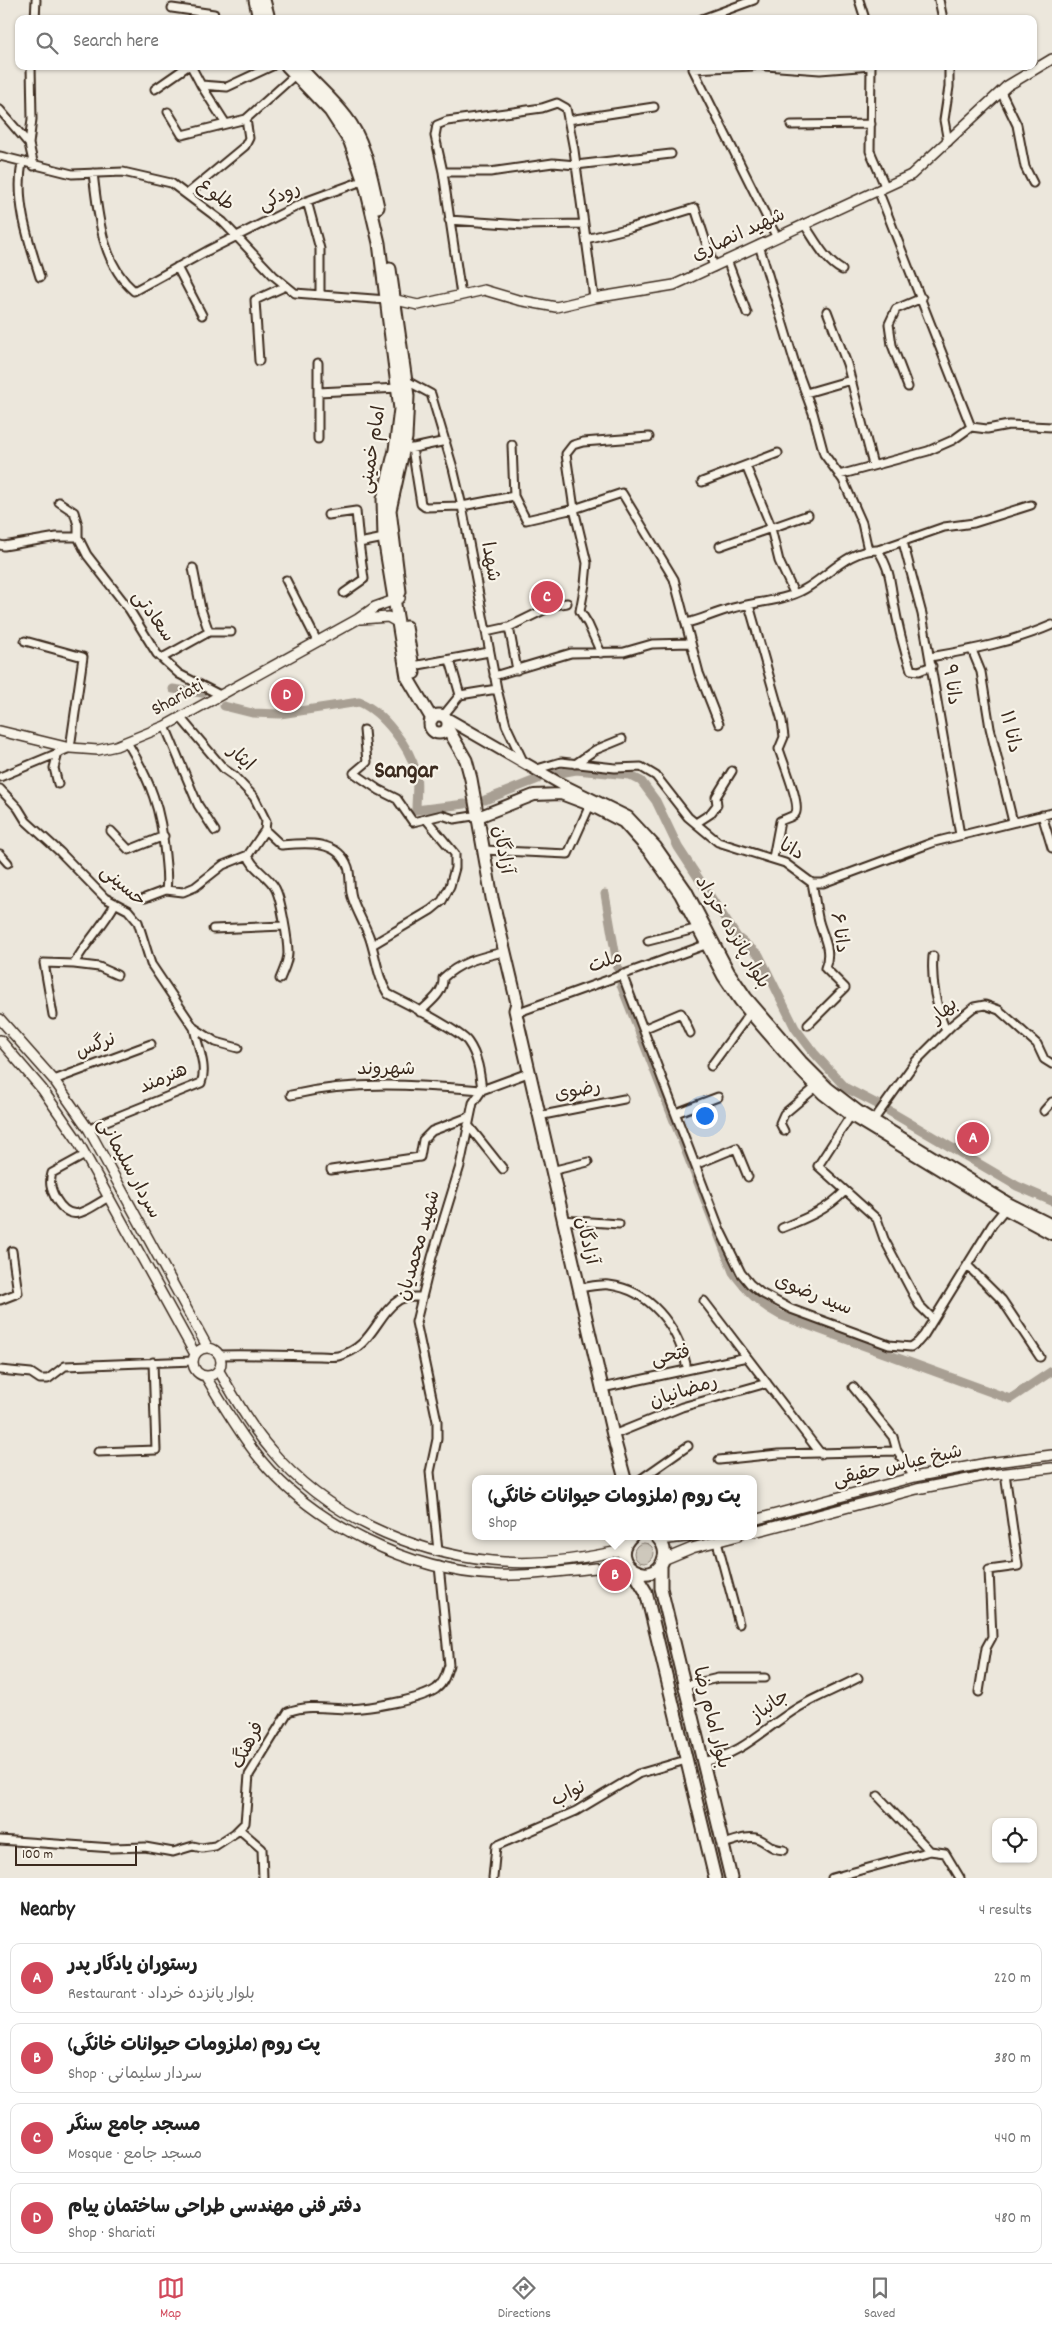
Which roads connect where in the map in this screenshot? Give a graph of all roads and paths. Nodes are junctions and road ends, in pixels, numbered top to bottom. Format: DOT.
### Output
graph roads {
  1 [pos="36,0"];
  2 [pos="255,0"];
  3 [pos="264,0"];
  4 [pos="754,0"];
  5 [pos="859,0"];
  6 [pos="939,0"];
  7 [pos="172,8"];
  8 [pos="35,15"];
  9 [pos="214,15"];
  10 [pos="258,15"];
  11 [pos="267,15"];
  12 [pos="713,15"];
  13 [pos="864,15"];
  14 [pos="941,15"];
  15 [pos="1052,59"];
  16 [pos="1037,68"];
  17 [pos="31,70"];
  18 [pos="183,70"];
  19 [pos="191,70"];
  20 [pos="264,70"];
  21 [pos="693,70"];
  22 [pos="871,70"];
  23 [pos="950,70"];
  24 [pos="1034,70"];
  25 [pos="297,71"];
  26 [pos="200,85"];
  27 [pos="155,88"];
  28 [pos="1001,92"];
  29 [pos="654,107"];
  30 [pos="0,110"];
  31 [pos="168,112"];
  32 [pos="246,119"];
  33 [pos="568,120"];
  34 [pos="226,124"];
  35 [pos="871,124"];
  36 [pos="791,126"];
  37 [pos="948,142"];
  38 [pos="29,144"];
  39 [pos="671,154"];
  40 [pos="0,156"];
  41 [pos="22,162"];
  42 [pos="576,165"];
  43 [pos="34,166"];
  44 [pos="443,172"];
  45 [pos="93,173"];
  46 [pos="367,179"];
  47 [pos="1033,183"];
  48 [pos="881,188"];
  49 [pos="187,194"];
  50 [pos="307,201"];
  51 [pos="449,220"];
  52 [pos="584,224"];
  53 [pos="804,224"];
  54 [pos="236,236"];
  55 [pos="776,236"];
  56 [pos="586,239"];
  57 [pos="759,245"];
  58 [pos="727,260"];
  59 [pos="714,266"];
  60 [pos="177,267"];
  61 [pos="842,270"];
  62 [pos="40,276"];
  63 [pos="286,286"];
  64 [pos="320,294"];
  65 [pos="461,295"];
  66 [pos="594,298"];
  67 [pos="922,298"];
  68 [pos="391,300"];
  69 [pos="827,311"];
  70 [pos="747,314"];
  71 [pos="202,315"];
  72 [pos="259,361"];
  73 [pos="318,363"];
  74 [pos="851,380"];
  75 [pos="403,385"];
  76 [pos="908,387"];
  77 [pos="318,392"];
  78 [pos="806,393"];
  79 [pos="972,427"];
  80 [pos="1052,427"];
  81 [pos="650,437"];
  82 [pos="318,439"];
  83 [pos="446,441"];
  84 [pos="512,445"];
  85 [pos="404,449"];
  86 [pos="778,454"];
  87 [pos="873,465"];
  88 [pos="746,466"];
  89 [pos="839,475"];
  90 [pos="702,482"];
  91 [pos="514,496"];
  92 [pos="59,502"];
  93 [pos="1031,504"];
  94 [pos="462,506"];
  95 [pos="574,509"];
  96 [pos="328,515"];
  97 [pos="808,515"];
  98 [pos="771,529"];
  99 [pos="78,537"];
  100 [pos="384,538"];
  101 [pos="903,542"];
  102 [pos="359,543"];
  103 [pos="0,545"];
  104 [pos="720,546"];
  105 [pos="868,550"];
  106 [pos="878,550"];
  107 [pos="193,568"];
  108 [pos="286,580"];
  109 [pos="344,593"];
  110 [pos="794,593"];
  111 [pos="398,598"];
  112 [pos="567,603"];
  113 [pos="749,605"];
  114 [pos="358,619"];
  115 [pos="398,622"];
  116 [pos="686,623"];
  117 [pos="1052,625"];
  118 [pos="508,627"];
  119 [pos="209,632"];
  120 [pos="231,632"];
  121 [pos="486,632"];
  122 [pos="25,641"];
  123 [pos="317,641"];
  124 [pos="690,643"];
  125 [pos="972,650"];
  126 [pos="489,652"];
  127 [pos="601,653"];
  128 [pos="930,657"];
  129 [pos="162,658"];
  130 [pos="450,660"];
  131 [pos="413,666"];
  132 [pos="932,666"];
  133 [pos="517,670"];
  134 [pos="494,676"];
  135 [pos="497,689"];
  136 [pos="220,695"];
  137 [pos="460,695"];
  138 [pos="180,717"];
  139 [pos="442,722"];
  140 [pos="719,724"];
  141 [pos="165,726"];
  142 [pos="364,730"];
  143 [pos="0,731"];
  144 [pos="622,739"];
  145 [pos="127,742"];
  146 [pos="70,748"];
  147 [pos="58,753"];
  148 [pos="523,762"];
  149 [pos="575,764"];
  150 [pos="537,769"];
  151 [pos="732,771"];
  152 [pos="0,776"];
  153 [pos="58,784"];
  154 [pos="0,789"];
  155 [pos="590,805"];
  156 [pos="1052,813"];
  157 [pos="1042,815"];
  158 [pos="475,816"];
  159 [pos="426,819"];
  160 [pos="1013,822"];
  161 [pos="696,823"];
  162 [pos="265,830"];
  163 [pos="111,831"];
  164 [pos="214,831"];
  165 [pos="960,835"];
  166 [pos="164,836"];
  167 [pos="1052,848"];
  168 [pos="483,850"];
  169 [pos="0,854"];
  170 [pos="248,855"];
  171 [pos="773,858"];
  172 [pos="8,863"];
  173 [pos="812,883"];
  174 [pos="166,890"];
  175 [pos="145,898"];
  176 [pos="115,904"];
  177 [pos="284,926"];
  178 [pos="699,928"];
  179 [pos="213,929"];
  180 [pos="648,941"];
  181 [pos="711,942"];
  182 [pos="372,945"];
  183 [pos="498,953"];
  184 [pos="933,956"];
  185 [pos="74,964"];
  186 [pos="622,974"];
  187 [pos="117,975"];
  188 [pos="280,979"];
  189 [pos="515,1011"];
  190 [pos="420,1012"];
  191 [pos="750,1013"];
  192 [pos="52,1015"];
  193 [pos="0,1020"];
  194 [pos="808,1025"];
  195 [pos="194,1028"];
  196 [pos="642,1029"];
  197 [pos="946,1031"];
  198 [pos="690,1033"];
  199 [pos="0,1040"];
  200 [pos="150,1044"];
  201 [pos="238,1048"];
  202 [pos="1052,1064"];
  203 [pos="711,1066"];
  204 [pos="528,1073"];
  205 [pos="54,1080"];
  206 [pos="816,1087"];
  207 [pos="482,1090"];
  208 [pos="291,1095"];
  209 [pos="718,1097"];
  210 [pos="624,1100"];
  211 [pos="1052,1102"];
  212 [pos="1044,1111"];
  213 [pos="676,1113"];
  214 [pos="851,1115"];
  215 [pos="538,1116"];
  216 [pos="468,1121"];
  217 [pos="873,1121"];
  218 [pos="89,1130"];
  219 [pos="784,1131"];
  220 [pos="85,1154"];
  221 [pos="588,1162"];
  222 [pos="695,1165"];
  223 [pos="331,1170"];
  224 [pos="503,1170"];
  225 [pos="551,1171"];
  226 [pos="748,1177"];
  227 [pos="845,1191"];
  228 [pos="109,1197"];
  229 [pos="1005,1209"];
  230 [pos="562,1220"];
  231 [pos="619,1224"];
  232 [pos="1052,1225"];
  233 [pos="782,1228"];
  234 [pos="1052,1234"];
  235 [pos="12,1252"];
  236 [pos="968,1266"];
  237 [pos="578,1288"];
  238 [pos="421,1297"];
  239 [pos="0,1300"];
  240 [pos="704,1301"];
  241 [pos="933,1319"];
  242 [pos="208,1348"];
  243 [pos="220,1355"];
  244 [pos="194,1357"];
  245 [pos="747,1357"];
  246 [pos="1040,1357"];
  247 [pos="153,1362"];
  248 [pos="686,1364"];
  249 [pos="0,1370"];
  250 [pos="219,1371"];
  251 [pos="206,1377"];
  252 [pos="767,1383"];
  253 [pos="853,1387"];
  254 [pos="602,1388"];
  255 [pos="613,1436"];
  256 [pos="688,1446"];
  257 [pos="897,1451"];
  258 [pos="98,1452"];
  259 [pos="821,1454"];
  260 [pos="1052,1455"];
  261 [pos="719,1460"];
  262 [pos="1052,1468"];
  263 [pos="1005,1473"];
  264 [pos="624,1475"];
  265 [pos="647,1475"];
  266 [pos="914,1476"];
  267 [pos="757,1519"];
  268 [pos="757,1531"];
  269 [pos="627,1540"];
  270 [pos="659,1540"];
  271 [pos="724,1540"];
  272 [pos="717,1542"];
  273 [pos="624,1550"];
  274 [pos="438,1551"];
  275 [pos="662,1562"];
  276 [pos="439,1566"];
  277 [pos="630,1567"];
  278 [pos="739,1624"];
  279 [pos="765,1678"];
  280 [pos="858,1678"];
  281 [pos="684,1686"];
  282 [pos="979,1692"];
  283 [pos="686,1760"];
  284 [pos="703,1762"];
  285 [pos="878,1796"];
  286 [pos="239,1829"];
  287 [pos="0,1840"];
  288 [pos="723,1844"];
  289 [pos="784,1850"];
  290 [pos="930,1851"];
  291 [pos="263,1878"];
  292 [pos="494,1878"];
  293 [pos="714,1878"];
  294 [pos="731,1878"];
  295 [pos="832,1878"];
  296 [pos="960,1878"];
  1 -- 8 [label="street"];
  2 -- 10 [label="main road"];
  3 -- 11 [label="main road"];
  4 -- 12 [label="street"];
  5 -- 13 [label="street"];
  6 -- 14 [label="street"];
  7 -- 9 [label="street"];
  15 -- 16 [label="street, شهید انصاری"];
  17 -- 38 [label="street"];
  18 -- 27 [label="street"];
  19 -- 26 [label="street"];
  20 -- 26 [label="street"];
  21 -- 55 [label="street"];
  22 -- 35 [label="street"];
  23 -- 37 [label="street"];
  24 -- 28 [label="street, شهید انصاری"];
  25 -- 32 [label="street"];
  25 -- 46 [label="main road, امام خمینی"];
  26 -- 34 [label="street"];
  28 -- 37 [label="street, شهید انصاری"];
  28 -- 47 [label="street"];
  29 -- 33 [label="street"];
  30 -- 38 [label="street"];
  31 -- 34 [label="street"];
  32 -- 34 [label="street"];
  32 -- 49 [label="street"];
  33 -- 42 [label="street"];
  33 -- 44 [label="street"];
  35 -- 36 [label="street"];
  35 -- 48 [label="street"];
  37 -- 48 [label="street, شهید انصاری"];
  38 -- 43 [label="street"];
  39 -- 42 [label="street"];
  40 -- 41 [label="street, طلوع"];
  41 -- 43 [label="street, طلوع"];
  41 -- 62 [label="street"];
  42 -- 44 [label="street"];
  42 -- 52 [label="street"];
  43 -- 45 [label="street, طلوع"];
  44 -- 51 [label="street"];
  45 -- 49 [label="street, طلوع"];
  45 -- 60 [label="street, رودکی"];
  46 -- 50 [label="street, رودکی"];
  46 -- 68 [label="main road, امام خمینی"];
  48 -- 53 [label="street, شهید انصاری"];
  48 -- 67 [label="street"];
  49 -- 54 [label="street, طلوع"];
  50 -- 54 [label="street, رودکی"];
  50 -- 64 [label="street"];
  51 -- 52 [label="street"];
  51 -- 65 [label="street"];
  52 -- 56 [label="street"];
  53 -- 55 [label="street, شهید انصاری"];
  53 -- 61 [label="street"];
  54 -- 60 [label="street, رودکی"];
  54 -- 63 [label="street, طلوع"];
  55 -- 57 [label="street, شهید انصاری"];
  56 -- 59 [label="street"];
  56 -- 66 [label="street"];
  57 -- 58 [label="street, شهید انصاری"];
  57 -- 78 [label="street"];
  58 -- 59 [label="street, شهید انصاری"];
  58 -- 70 [label="street"];
  59 -- 66 [label="street, شهید انصاری"];
  60 -- 71 [label="street"];
  63 -- 64 [label="street, طلوع"];
  63 -- 72 [label="street"];
  64 -- 68 [label="street, طلوع"];
  65 -- 66 [label="street, شهید انصاری"];
  65 -- 68 [label="street, شهید انصاری"];
  67 -- 76 [label="street"];
  67 -- 79 [label="street"];
  68 -- 75 [label="main road, امام خمینی"];
  69 -- 74 [label="street"];
  73 -- 77 [label="street"];
  74 -- 78 [label="street"];
  74 -- 87 [label="street"];
  75 -- 77 [label="street"];
  75 -- 83 [label="street, شهدا"];
  75 -- 85 [label="main road, امام خمینی"];
  77 -- 82 [label="street"];
  78 -- 89 [label="street"];
  79 -- 80 [label="street"];
  79 -- 87 [label="street"];
  81 -- 95 [label="street"];
  83 -- 85 [label="street"];
  83 -- 94 [label="street, شهدا"];
  84 -- 91 [label="street"];
  85 -- 94 [label="street"];
  85 -- 100 [label="main road, امام خمینی"];
  85 -- 111 [label="main road, امام خمینی"];
  86 -- 88 [label="street"];
  87 -- 89 [label="street"];
  88 -- 90 [label="street"];
  88 -- 98 [label="street"];
  89 -- 105 [label="street"];
  91 -- 94 [label="street"];
  91 -- 95 [label="street"];
  92 -- 99 [label="street, سعادتی"];
  93 -- 101 [label="street"];
  94 -- 121 [label="street, شهدا"];
  95 -- 116 [label="street"];
  95 -- 127 [label="street"];
  96 -- 102 [label="street"];
  97 -- 98 [label="street"];
  98 -- 104 [label="street"];
  98 -- 110 [label="street"];
  99 -- 103 [label="street"];
  99 -- 129 [label="street, سعادتی"];
  100 -- 102 [label="street"];
  100 -- 111 [label="main road, امام خمینی"];
  101 -- 106 [label="street"];
  101 -- 128 [label="street, دانا ۹"];
  102 -- 109 [label="street"];
  105 -- 106 [label="street"];
  105 -- 110 [label="street"];
  106 -- 132 [label="street"];
  107 -- 119 [label="street"];
  108 -- 123 [label="street"];
  110 -- 113 [label="street"];
  111 -- 114 [label="street, Shariati"];
  111 -- 115 [label="main road, امام خمینی"];
  111 -- 131 [label="main road, امام خمینی"];
  112 -- 118 [label="street"];
  113 -- 116 [label="street"];
  113 -- 171 [label="street"];
  114 -- 115 [label="street, Shariati"];
  114 -- 123 [label="street, Shariati"];
  115 -- 139 [label="main road, امام خمینی"];
  116 -- 124 [label="street"];
  117 -- 125 [label="street"];
  118 -- 121 [label="street"];
  118 -- 133 [label="street"];
  119 -- 120 [label="street"];
  119 -- 129 [label="street"];
  121 -- 126 [label="street, شهدا"];
  122 -- 146 [label="street"];
  123 -- 136 [label="street, Shariati"];
  124 -- 127 [label="street"];
  124 -- 140 [label="street"];
  125 -- 128 [label="street"];
  125 -- 160 [label="street, دانا ۱۱"];
  126 -- 130 [label="street"];
  126 -- 134 [label="street, شهدا"];
  127 -- 133 [label="street"];
  128 -- 132 [label="street, دانا ۹"];
  129 -- 136 [label="street, سعادتی"];
  130 -- 131 [label="street"];
  130 -- 137 [label="street"];
  131 -- 139 [label="main road, امام خمینی"];
  132 -- 165 [label="street, دانا ۹"];
  133 -- 134 [label="street"];
  134 -- 135 [label="street, شهدا"];
  135 -- 137 [label="street"];
  135 -- 148 [label="street, شهدا"];
  136 -- 138 [label="street, Shariati"];
  137 -- 139 [label="street"];
  138 -- 141 [label="street, Shariati"];
  138 -- 162 [label="street, ایثار"];
  139 -- 148 [label="main road, بلوار پانزده خرداد"];
  139 -- 158 [label="main road, آزادگان"];
  141 -- 145 [label="street, Shariati"];
  141 -- 164 [label="street"];
  142 -- 159 [label="street"];
  143 -- 146 [label="street, Shariati"];
  144 -- 149 [label="street"];
  145 -- 146 [label="street, Shariati"];
  145 -- 166 [label="street"];
  146 -- 147 [label="street"];
  147 -- 152 [label="street"];
  147 -- 153 [label="street"];
  148 -- 150 [label="main road, بلوار پانزده خرداد"];
  149 -- 150 [label="street, دانا"];
  149 -- 161 [label="street, دانا"];
  150 -- 181 [label="main road, بلوار پانزده خرداد"];
  151 -- 161 [label="street"];
  154 -- 176 [label="street, حسینی"];
  155 -- 158 [label="main road, بلوار پانزده خرداد"];
  155 -- 168 [label="street"];
  155 -- 178 [label="main road, بلوار پانزده خرداد"];
  156 -- 157 [label="street, دانا"];
  157 -- 160 [label="street, دانا"];
  157 -- 167 [label="street"];
  158 -- 159 [label="street"];
  158 -- 168 [label="main road, آزادگان"];
  158 -- 183 [label="main road, آزادگان"];
  159 -- 182 [label="street"];
  160 -- 165 [label="street, دانا"];
  161 -- 171 [label="street, دانا"];
  162 -- 170 [label="street"];
  162 -- 182 [label="street"];
  163 -- 166 [label="street"];
  165 -- 173 [label="street, دانا"];
  166 -- 174 [label="street"];
  168 -- 189 [label="main road, آزادگان"];
  169 -- 172 [label="street"];
  170 -- 174 [label="street"];
  170 -- 177 [label="street"];
  171 -- 173 [label="street, دانا"];
  173 -- 194 [label="street, دانا ۶"];
  174 -- 175 [label="street"];
  176 -- 185 [label="street"];
  176 -- 195 [label="street, حسینی"];
  177 -- 179 [label="street"];
  177 -- 188 [label="street"];
  178 -- 180 [label="street"];
  178 -- 181 [label="main road, بلوار پانزده خرداد"];
  181 -- 186 [label="street, ملت"];
  181 -- 191 [label="main road, بلوار پانزده خرداد"];
  181 -- 217 [label="main road, بلوار پانزده خرداد"];
  182 -- 190 [label="street"];
  183 -- 189 [label="main road, آزادگان"];
  183 -- 190 [label="street"];
  184 -- 197 [label="street"];
  185 -- 187 [label="street"];
  185 -- 192 [label="street"];
  186 -- 189 [label="street, ملت"];
  186 -- 196 [label="street, سید رضوی"];
  189 -- 204 [label="main road, آزادگان"];
  190 -- 207 [label="street"];
  191 -- 203 [label="street"];
  191 -- 206 [label="main road, بلوار پانزده خرداد"];
  193 -- 205 [label="street, سردار سلیمانی"];
  195 -- 201 [label="street"];
  195 -- 218 [label="street, هنرمند"];
  196 -- 198 [label="street"];
  196 -- 213 [label="street, سید رضوی"];
  197 -- 202 [label="street, بهار"];
  197 -- 217 [label="street, بهار"];
  199 -- 220 [label="street, سردار سلیمانی"];
  200 -- 205 [label="street, نرگس"];
  204 -- 207 [label="street"];
  204 -- 215 [label="main road, آزادگان"];
  205 -- 218 [label="street, سردار سلیمانی"];
  206 -- 214 [label="main road, بلوار پانزده خرداد"];
  206 -- 219 [label="street"];
  207 -- 208 [label="street, شهروند"];
  207 -- 216 [label="street, شهید محمدیان"];
  209 -- 213 [label="street"];
  210 -- 215 [label="street, رضوی"];
  211 -- 212 [label="street"];
  213 -- 222 [label="street, سید رضوی"];
  214 -- 227 [label="street"];
  214 -- 229 [label="main road, بلوار پانزده خرداد"];
  215 -- 225 [label="main road, آزادگان"];
  216 -- 223 [label="street"];
  216 -- 224 [label="street"];
  216 -- 238 [label="street, شهید محمدیان"];
  217 -- 232 [label="main road, بلوار پانزده خرداد"];
  218 -- 242 [label="street, سردار سلیمانی"];
  220 -- 228 [label="street, سردار سلیمانی"];
  220 -- 228 [label="street"];
  221 -- 225 [label="street"];
  222 -- 226 [label="street"];
  222 -- 241 [label="street, سید رضوی"];
  225 -- 230 [label="main road, آزادگان"];
  227 -- 233 [label="street"];
  227 -- 241 [label="street"];
  228 -- 244 [label="street, سردار سلیمانی"];
  229 -- 234 [label="main road, بلوار پانزده خرداد"];
  229 -- 236 [label="street, سید رضوی"];
  230 -- 231 [label="street"];
  230 -- 237 [label="main road, آزادگان"];
  235 -- 239 [label="street"];
  236 -- 241 [label="street, سید رضوی"];
  236 -- 246 [label="street"];
  237 -- 248 [label="street"];
  237 -- 254 [label="main road, آزادگان"];
  238 -- 243 [label="street"];
  238 -- 274 [label="street, شهید محمدیان"];
  240 -- 245 [label="street"];
  242 -- 243 [label="street"];
  242 -- 244 [label="street"];
  243 -- 250 [label="street"];
  244 -- 247 [label="street"];
  244 -- 251 [label="street"];
  245 -- 252 [label="street"];
  245 -- 254 [label="street, فتحی"];
  247 -- 249 [label="street"];
  247 -- 258 [label="street"];
  250 -- 251 [label="street"];
  250 -- 274 [label="street"];
  251 -- 276 [label="street"];
  252 -- 255 [label="street, رمضانیان"];
  252 -- 259 [label="street"];
  253 -- 257 [label="street"];
  254 -- 255 [label="main road, آزادگان"];
  255 -- 264 [label="main road, آزادگان"];
  256 -- 265 [label="street"];
  257 -- 259 [label="street"];
  257 -- 266 [label="street"];
  259 -- 261 [label="street"];
  260 -- 266 [label="street, شیخ عباس حقیقی"];
  262 -- 263 [label="street, شیخ عباس حقیقی"];
  263 -- 268 [label="street, شیخ عباس حقیقی"];
  263 -- 282 [label="street"];
  266 -- 267 [label="street, شیخ عباس حقیقی"];
  269 -- 273 [label="main road"];
  270 -- 275 [label="main road, بلوار امام رضا"];
  271 -- 272 [label="street"];
  272 -- 275 [label="street"];
  272 -- 278 [label="street"];
  273 -- 274 [label="street"];
  273 -- 277 [label="main road, بلوار امام رضا"];
  275 -- 277 [label="main road"];
  275 -- 281 [label="main road, بلوار امام رضا"];
  276 -- 277 [label="street"];
  276 -- 286 [label="street, فرهنگ"];
  277 -- 283 [label="main road, بلوار امام رضا"];
  279 -- 281 [label="street"];
  280 -- 284 [label="street, جانباز"];
  281 -- 284 [label="main road, بلوار امام رضا"];
  283 -- 292 [label="street, نواب"];
  283 -- 293 [label="main road, بلوار امام رضا"];
  284 -- 288 [label="main road, بلوار امام رضا"];
  285 -- 290 [label="street"];
  286 -- 287 [label="street"];
  286 -- 291 [label="street"];
  288 -- 289 [label="street"];
  288 -- 294 [label="main road, بلوار امام رضا"];
  290 -- 295 [label="street"];
  290 -- 296 [label="street"];
}
